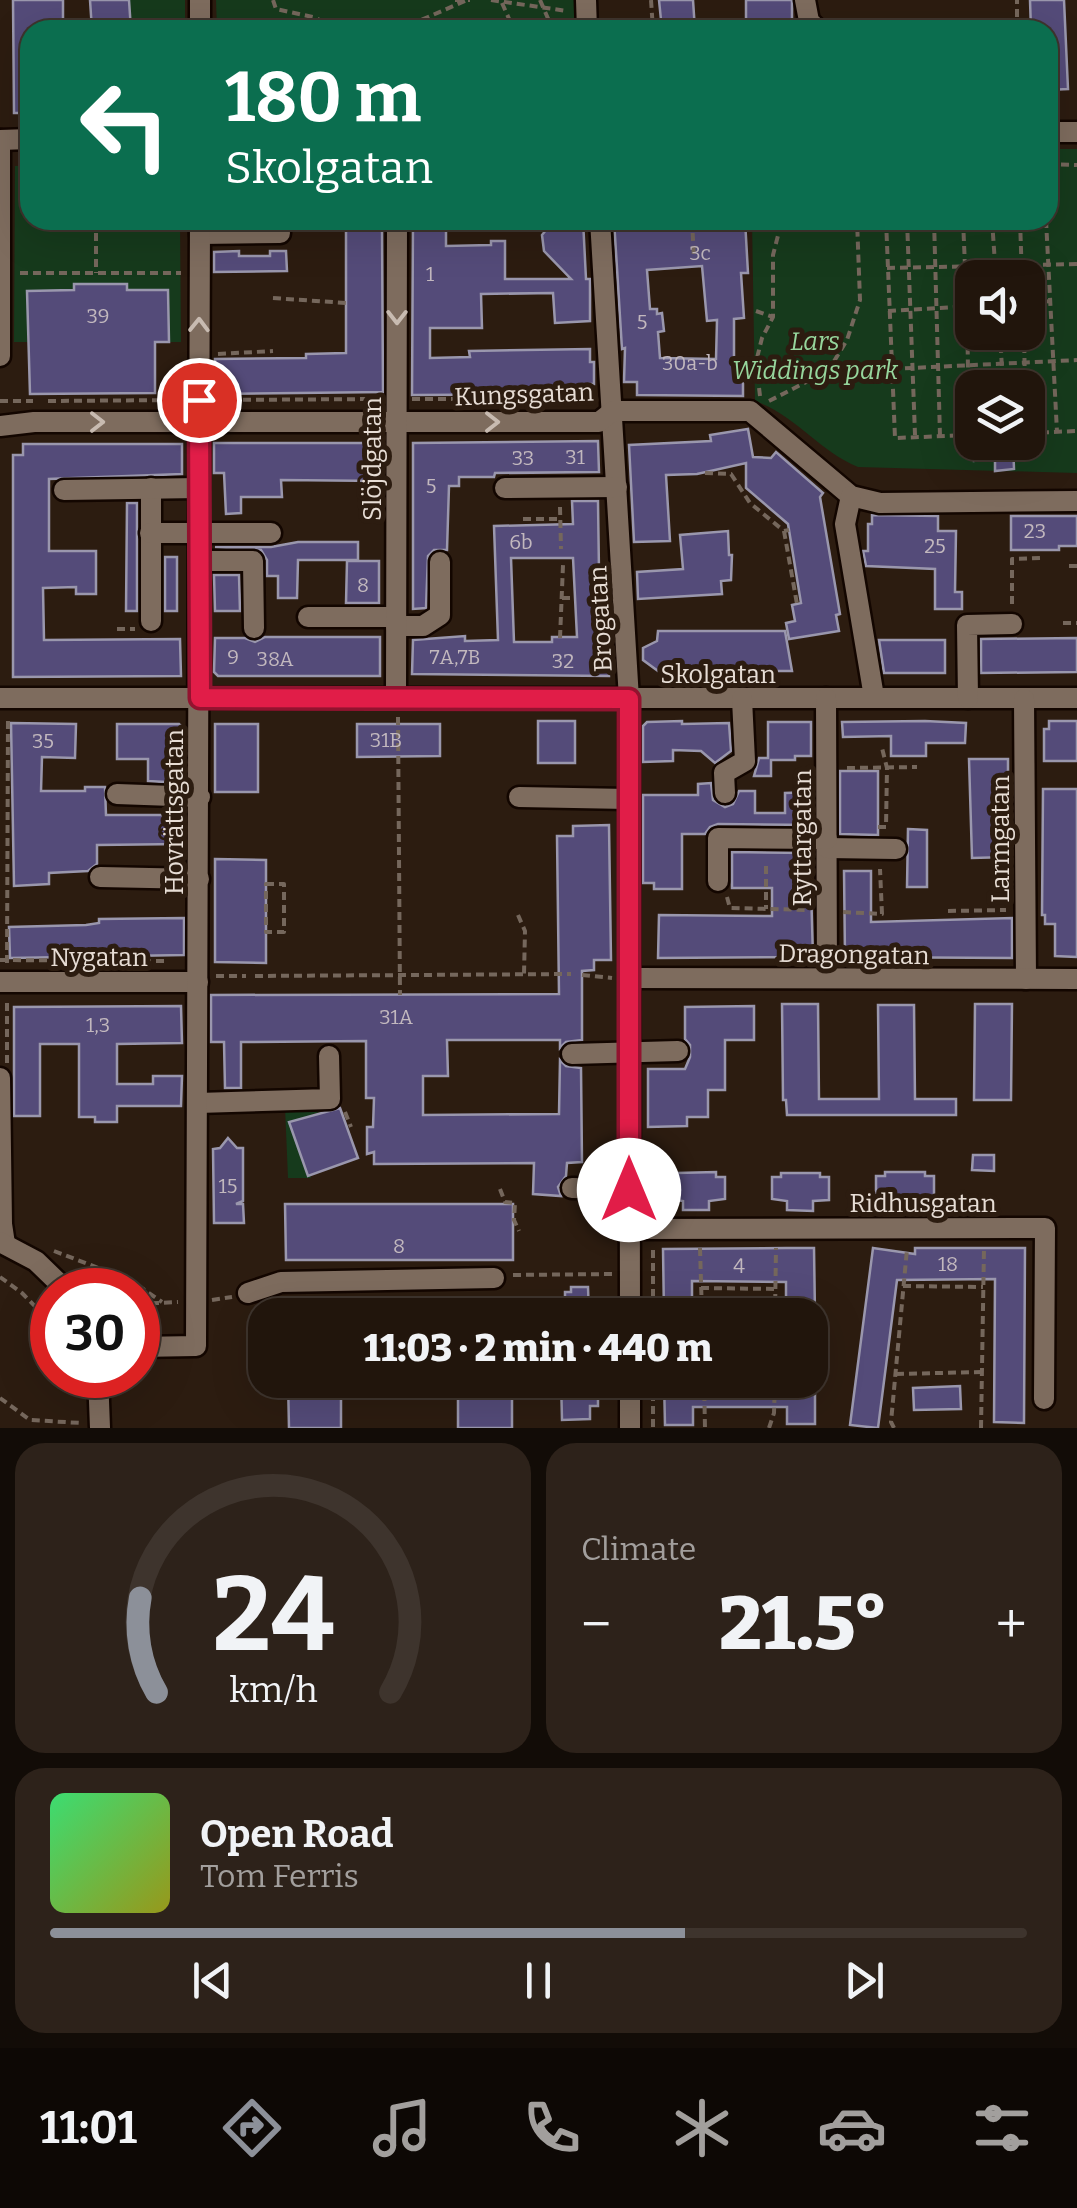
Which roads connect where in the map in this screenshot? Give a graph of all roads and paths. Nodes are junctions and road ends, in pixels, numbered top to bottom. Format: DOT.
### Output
graph roads {
  1 [pos="273,0"];
  2 [pos="455,0"];
  3 [pos="491,0"];
  4 [pos="540,0"];
  5 [pos="468,1"];
  6 [pos="502,3"];
  7 [pos="544,9"];
  8 [pos="586,14"];
  9 [pos="320,20"];
  10 [pos="422,20"];
  11 [pos="510,20"];
  12 [pos="549,20"];
  13 [pos="0,140"];
  14 [pos="96,230"];
  15 [pos="200,230"];
  16 [pos="240,230"];
  17 [pos="397,230"];
  18 [pos="600,230"];
  19 [pos="694,230"];
  20 [pos="780,230"];
  21 [pos="857,230"];
  22 [pos="886,230"];
  23 [pos="906,230"];
  24 [pos="934,230"];
  25 [pos="963,230"];
  26 [pos="993,230"];
  27 [pos="1020,230"];
  28 [pos="1047,230"];
  29 [pos="280,233"];
  30 [pos="694,259"];
  31 [pos="965,260"];
  32 [pos="995,260"];
  33 [pos="1022,260"];
  34 [pos="1045,264"];
  35 [pos="1049,264"];
  36 [pos="1077,264"];
  37 [pos="936,266"];
  38 [pos="955,266"];
  39 [pos="908,267"];
  40 [pos="887,268"];
  41 [pos="200,272"];
  42 [pos="96,273"];
  43 [pos="0,274"];
  44 [pos="273,298"];
  45 [pos="1045,301"];
  46 [pos="1050,301"];
  47 [pos="346,303"];
  48 [pos="955,307"];
  49 [pos="936,308"];
  50 [pos="910,310"];
  51 [pos="756,311"];
  52 [pos="0,312"];
  53 [pos="888,312"];
  54 [pos="773,317"];
  55 [pos="969,350"];
  56 [pos="1001,350"];
  57 [pos="1024,350"];
  58 [pos="0,351"];
  59 [pos="273,351"];
  60 [pos="215,354"];
  61 [pos="1077,360"];
  62 [pos="1054,361"];
  63 [pos="1024,362"];
  64 [pos="1002,363"];
  65 [pos="968,365"];
  66 [pos="938,366"];
  67 [pos="913,368"];
  68 [pos="892,369"];
  69 [pos="968,370"];
  70 [pos="1002,370"];
  71 [pos="1025,370"];
  72 [pos="397,399"];
  73 [pos="199,400"];
  74 [pos="0,401"];
  75 [pos="605,405"];
  76 [pos="199,422"];
  77 [pos="397,422"];
  78 [pos="0,426"];
  79 [pos="1077,431"];
  80 [pos="1045,432"];
  81 [pos="1057,432"];
  82 [pos="940,436"];
  83 [pos="955,436"];
  84 [pos="916,437"];
  85 [pos="705,473"];
  86 [pos="618,487"];
  87 [pos="151,488"];
  88 [pos="199,488"];
  89 [pos="505,488"];
  90 [pos="560,488"];
  91 [pos="64,490"];
  92 [pos="851,496"];
  93 [pos="1077,501"];
  94 [pos="776,514"];
  95 [pos="523,519"];
  96 [pos="560,519"];
  97 [pos="772,520"];
  98 [pos="150,533"];
  99 [pos="199,533"];
  100 [pos="271,533"];
  101 [pos="561,549"];
  102 [pos="1040,558"];
  103 [pos="200,561"];
  104 [pos="440,562"];
  105 [pos="564,564"];
  106 [pos="1069,566"];
  107 [pos="1077,566"];
  108 [pos="562,598"];
  109 [pos="575,598"];
  110 [pos="982,602"];
  111 [pos="797,604"];
  112 [pos="308,617"];
  113 [pos="151,621"];
  114 [pos="396,622"];
  115 [pos="1063,623"];
  116 [pos="1077,623"];
  117 [pos="982,624"];
  118 [pos="1012,624"];
  119 [pos="254,628"];
  120 [pos="560,638"];
  121 [pos="874,697"];
  122 [pos="4,698"];
  123 [pos="200,698"];
  124 [pos="396,698"];
  125 [pos="826,698"];
  126 [pos="968,698"];
  127 [pos="1077,698"];
  128 [pos="629,699"];
  129 [pos="742,699"];
  130 [pos="1024,699"];
  131 [pos="882,748"];
  132 [pos="917,767"];
  133 [pos="827,768"];
  134 [pos="887,768"];
  135 [pos="878,777"];
  136 [pos="887,777"];
  137 [pos="724,793"];
  138 [pos="118,794"];
  139 [pos="878,794"];
  140 [pos="887,794"];
  141 [pos="200,796"];
  142 [pos="519,797"];
  143 [pos="628,799"];
  144 [pos="878,810"];
  145 [pos="886,810"];
  146 [pos="878,827"];
  147 [pos="828,843"];
  148 [pos="896,850"];
  149 [pos="766,866"];
  150 [pos="100,877"];
  151 [pos="199,878"];
  152 [pos="718,881"];
  153 [pos="766,909"];
  154 [pos="1026,910"];
  155 [pos="948,911"];
  156 [pos="518,915"];
  157 [pos="266,932"];
  158 [pos="524,974"];
  159 [pos="571,974"];
  160 [pos="399,975"];
  161 [pos="582,975"];
  162 [pos="246,976"];
  163 [pos="255,976"];
  164 [pos="606,978"];
  165 [pos="630,978"];
  166 [pos="828,978"];
  167 [pos="1026,979"];
  168 [pos="1077,979"];
  169 [pos="4,982"];
  170 [pos="198,982"];
  171 [pos="400,995"];
  172 [pos="678,1050"];
  173 [pos="572,1054"];
  174 [pos="630,1054"];
  175 [pos="329,1056"];
  176 [pos="0,1078"];
  177 [pos="198,1103"];
  178 [pos="342,1104"];
  179 [pos="351,1127"];
  180 [pos="572,1188"];
  181 [pos="500,1189"];
  182 [pos="629,1190"];
  183 [pos="629,1228"];
  184 [pos="653,1228"];
  185 [pos="699,1228"];
  186 [pos="776,1228"];
  187 [pos="908,1228"];
  188 [pos="985,1228"];
  189 [pos="519,1232"];
  190 [pos="3,1243"];
  191 [pos="50,1249"];
  192 [pos="42,1268"];
  193 [pos="630,1274"];
  194 [pos="0,1276"];
  195 [pos="494,1278"];
  196 [pos="904,1286"];
  197 [pos="984,1287"];
  198 [pos="701,1288"];
  199 [pos="776,1288"];
  200 [pos="248,1293"];
  201 [pos="630,1298"];
  202 [pos="653,1298"];
  203 [pos="701,1298"];
  204 [pos="776,1298"];
  205 [pos="162,1302"];
  206 [pos="197,1302"];
  207 [pos="30,1304"];
  208 [pos="160,1347"];
  209 [pos="981,1372"];
  210 [pos="896,1374"];
  211 [pos="0,1398"];
  212 [pos="630,1398"];
  213 [pos="653,1398"];
  214 [pos="704,1398"];
  215 [pos="774,1398"];
  216 [pos="1044,1400"];
  217 [pos="90,1419"];
  218 [pos="630,1428"];
  219 [pos="653,1428"];
  220 [pos="705,1428"];
  221 [pos="768,1428"];
  222 [pos="894,1428"];
  223 [pos="981,1428"];
  1 -- 9 [label="path"];
  2 -- 5 [label="path"];
  3 -- 6 [label="path"];
  4 -- 7 [label="path"];
  5 -- 10 [label="path"];
  6 -- 7 [label="path"];
  6 -- 11 [label="path"];
  7 -- 8 [label="path"];
  7 -- 12 [label="path"];
  13 -- 43 [label="street"];
  14 -- 42 [label="path"];
  15 -- 41 [label="street, Hovrättsgatan"];
  16 -- 29 [label="street"];
  17 -- 72 [label="street, Slöjdgatan, one-way"];
  18 -- 75 [label="street, Brogatan"];
  19 -- 30 [label="path"];
  20 -- 54 [label="path"];
  21 -- 54 [label="path"];
  22 -- 40 [label="path"];
  23 -- 39 [label="path"];
  24 -- 37 [label="path"];
  25 -- 31 [label="path"];
  26 -- 32 [label="path"];
  27 -- 33 [label="path"];
  28 -- 35 [label="path"];
  34 -- 35 [label="path"];
  35 -- 36 [label="path"];
  35 -- 46 [label="path"];
  37 -- 38 [label="path"];
  37 -- 39 [label="path"];
  37 -- 49 [label="path"];
  39 -- 40 [label="path"];
  39 -- 50 [label="path"];
  40 -- 53 [label="path"];
  41 -- 42 [label="path"];
  73 -- 41 [label="street, Hovrättsgatan, one-way"];
  42 -- 43 [label="path"];
  43 -- 52 [label="street"];
  44 -- 47 [label="path"];
  45 -- 46 [label="path"];
  46 -- 62 [label="path"];
  48 -- 49 [label="path"];
  49 -- 50 [label="path"];
  49 -- 66 [label="path"];
  50 -- 53 [label="path"];
  50 -- 67 [label="path"];
  51 -- 54 [label="path"];
  52 -- 58 [label="street"];
  53 -- 68 [label="path"];
  55 -- 65 [label="path"];
  56 -- 64 [label="path"];
  57 -- 63 [label="path"];
  59 -- 60 [label="path"];
  61 -- 62 [label="path"];
  62 -- 63 [label="path"];
  62 -- 81 [label="path"];
  63 -- 64 [label="path"];
  63 -- 71 [label="path"];
  64 -- 65 [label="path"];
  64 -- 70 [label="path"];
  65 -- 66 [label="path"];
  65 -- 69 [label="path"];
  66 -- 67 [label="path"];
  66 -- 82 [label="path"];
  67 -- 68 [label="path"];
  67 -- 84 [label="path"];
  68 -- 84 [label="path"];
  72 -- 73 [label="path"];
  72 -- 75 [label="path"];
  72 -- 77 [label="street, Slöjdgatan"];
  73 -- 74 [label="path"];
  73 -- 76 [label="street, Hovrättsgatan"];
  77 -- 75 [label="street, Kungsgatan, one-way"];
  75 -- 86 [label="street, Brogatan"];
  75 -- 92 [label="street, Kungsgatan"];
  76 -- 77 [label="street, Kungsgatan"];
  78 -- 76 [label="street, Kungsgatan, one-way"];
  76 -- 88 [label="street, Hovrättsgatan"];
  77 -- 114 [label="street, Slöjdgatan"];
  79 -- 81 [label="path"];
  80 -- 81 [label="path"];
  82 -- 83 [label="path"];
  82 -- 84 [label="path"];
  85 -- 97 [label="path"];
  86 -- 90 [label="street"];
  86 -- 128 [label="street, Brogatan"];
  87 -- 88 [label="street"];
  87 -- 91 [label="street"];
  87 -- 98 [label="street"];
  88 -- 99 [label="street, Hovrättsgatan"];
  89 -- 90 [label="street"];
  90 -- 96 [label="path"];
  92 -- 93 [label="street"];
  92 -- 121 [label="street"];
  94 -- 97 [label="path"];
  95 -- 96 [label="path"];
  96 -- 101 [label="path"];
  97 -- 111 [label="path"];
  98 -- 99 [label="street"];
  98 -- 113 [label="street"];
  99 -- 100 [label="street"];
  99 -- 103 [label="street, Hovrättsgatan"];
  102 -- 118 [label="path"];
  103 -- 119 [label="street"];
  103 -- 123 [label="street, Hovrättsgatan"];
  104 -- 114 [label="street"];
  105 -- 108 [label="path"];
  106 -- 107 [label="path"];
  108 -- 109 [label="path"];
  108 -- 120 [label="path"];
  110 -- 117 [label="street"];
  112 -- 114 [label="street"];
  114 -- 124 [label="street, Slöjdgatan"];
  115 -- 116 [label="path"];
  117 -- 118 [label="street"];
  117 -- 126 [label="street"];
  121 -- 125 [label="street, Skolgatan"];
  121 -- 126 [label="street, Skolgatan"];
  122 -- 123 [label="street, Skolgatan"];
  122 -- 169 [label="path"];
  123 -- 124 [label="street, Skolgatan"];
  123 -- 141 [label="street, Hovrättsgatan"];
  124 -- 128 [label="street, Skolgatan"];
  124 -- 160 [label="path"];
  125 -- 129 [label="street, Skolgatan"];
  125 -- 133 [label="street, Ryttargatan"];
  126 -- 130 [label="street, Skolgatan"];
  127 -- 130 [label="street, Skolgatan"];
  128 -- 129 [label="street, Skolgatan"];
  128 -- 143 [label="street, Brogatan"];
  129 -- 137 [label="street"];
  130 -- 154 [label="street, Larmgatan"];
  131 -- 134 [label="path"];
  132 -- 134 [label="path"];
  133 -- 134 [label="path"];
  133 -- 147 [label="street, Ryttargatan"];
  134 -- 136 [label="path"];
  135 -- 136 [label="path"];
  136 -- 140 [label="path"];
  138 -- 141 [label="street"];
  139 -- 140 [label="path"];
  140 -- 145 [label="path"];
  141 -- 151 [label="street, Hovrättsgatan"];
  142 -- 143 [label="street"];
  143 -- 165 [label="street, Brogatan"];
  144 -- 145 [label="path"];
  145 -- 146 [label="path"];
  147 -- 148 [label="street"];
  147 -- 152 [label="street"];
  147 -- 166 [label="street, Ryttargatan"];
  149 -- 153 [label="path"];
  150 -- 151 [label="street"];
  151 -- 170 [label="street, Hovrättsgatan"];
  154 -- 155 [label="path"];
  154 -- 167 [label="street, Larmgatan"];
  156 -- 158 [label="path"];
  157 -- 157 [label="path"];
  158 -- 159 [label="path"];
  158 -- 160 [label="path"];
  160 -- 163 [label="path"];
  160 -- 171 [label="path"];
  161 -- 164 [label="path"];
  162 -- 170 [label="path"];
  165 -- 166 [label="street, Dragongatan"];
  165 -- 174 [label="street, Brogatan"];
  166 -- 167 [label="street, Dragongatan"];
  167 -- 168 [label="street, Dragongatan"];
  169 -- 170 [label="street, Nygatan"];
  170 -- 177 [label="street, Hovrättsgatan"];
  172 -- 174 [label="street"];
  173 -- 174 [label="street"];
  174 -- 182 [label="street, Brogatan"];
  175 -- 177 [label="street"];
  176 -- 190 [label="street"];
  177 -- 206 [label="street, Hovrättsgatan"];
  178 -- 179 [label="path"];
  180 -- 182 [label="street"];
  181 -- 189 [label="path"];
  182 -- 183 [label="street, Brogatan"];
  183 -- 184 [label="street, Ridhusgatan"];
  183 -- 193 [label="street, Brogatan"];
  184 -- 185 [label="street, Ridhusgatan"];
  184 -- 202 [label="path"];
  185 -- 186 [label="street, Ridhusgatan"];
  185 -- 198 [label="path"];
  186 -- 187 [label="street, Ridhusgatan"];
  186 -- 199 [label="path"];
  187 -- 188 [label="street, Ridhusgatan"];
  187 -- 196 [label="path"];
  188 -- 197 [label="path"];
  188 -- 216 [label="street, Ridhusgatan"];
  190 -- 192 [label="street"];
  191 -- 205 [label="path"];
  193 -- 195 [label="path"];
  193 -- 201 [label="street, Brogatan"];
  194 -- 207 [label="path"];
  195 -- 200 [label="street"];
  196 -- 197 [label="path"];
  196 -- 210 [label="path"];
  197 -- 209 [label="path"];
  198 -- 199 [label="path"];
  198 -- 203 [label="path"];
  199 -- 204 [label="path"];
  200 -- 206 [label="path"];
  205 -- 206 [label="path"];
  206 -- 208 [label="street, Hovrättsgatan"];
  209 -- 210 [label="path"];
  209 -- 223 [label="path"];
  210 -- 222 [label="path"];
  211 -- 217 [label="path"];
  212 -- 218 [label="street"];
  213 -- 219 [label="path"];
  214 -- 220 [label="path"];
  215 -- 221 [label="path"];
}
